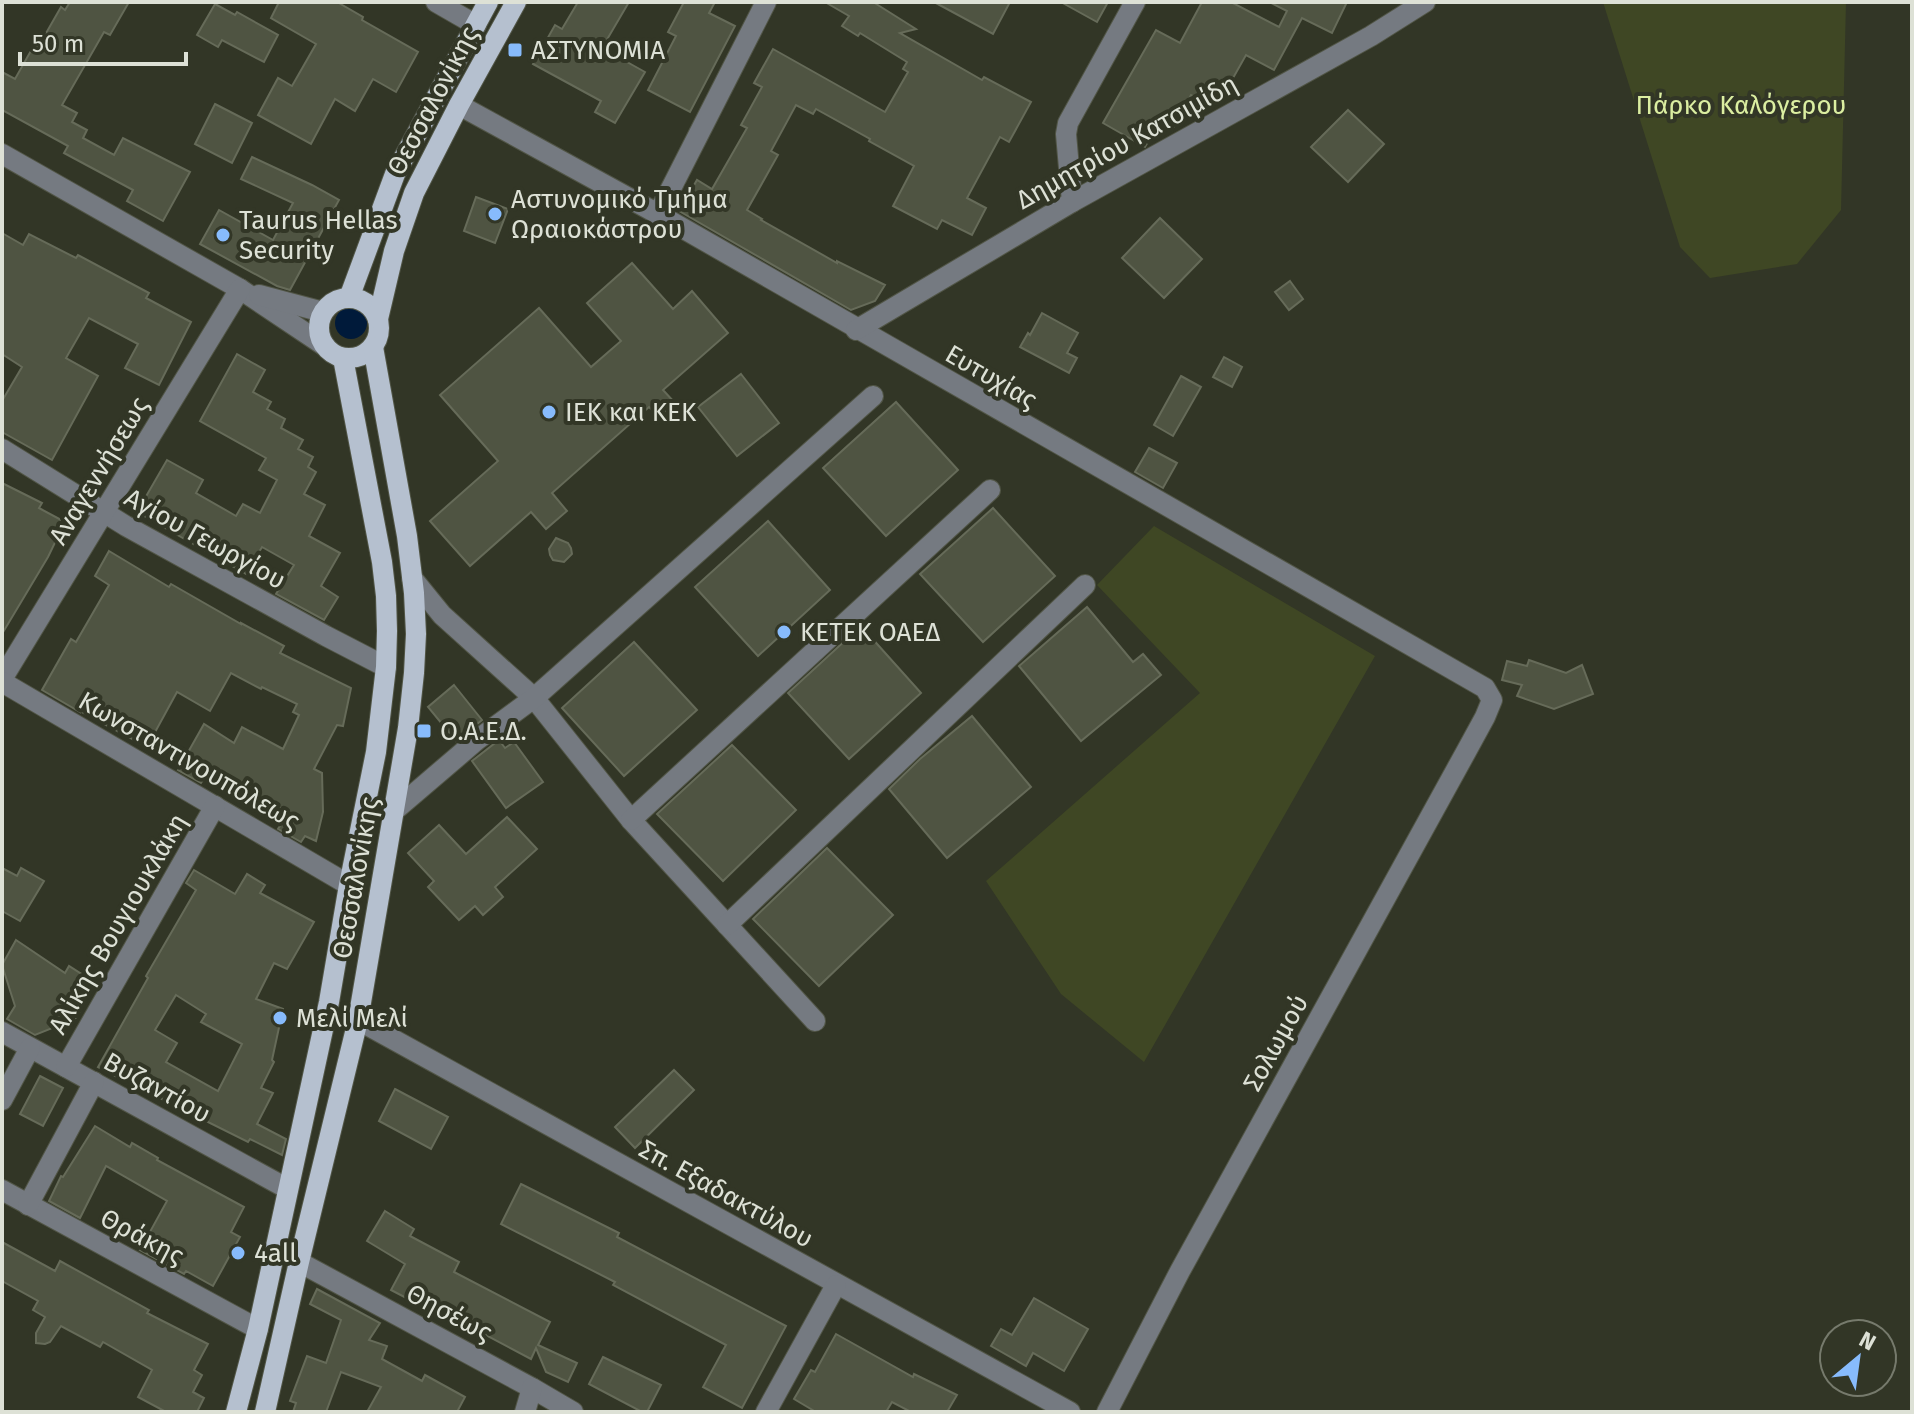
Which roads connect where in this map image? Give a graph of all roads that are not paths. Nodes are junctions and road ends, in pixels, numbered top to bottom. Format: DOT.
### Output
graph roads {
  1 [pos="436,2"];
  2 [pos="488,2"];
  3 [pos="516,2"];
  4 [pos="766,2"];
  5 [pos="1135,2"];
  6 [pos="1425,2"];
  7 [pos="476,25"];
  8 [pos="459,105"];
  9 [pos="2,154"];
  10 [pos="1072,202"];
  11 [pos="658,214"];
  12 [pos="240,289"];
  13 [pos="349,298"];
  14 [pos="323,312"];
  15 [pos="378,319"];
  16 [pos="856,330"];
  17 [pos="325,346"];
  18 [pos="373,347"];
  19 [pos="343,358"];
  20 [pos="873,396"];
  21 [pos="2,449"];
  22 [pos="990,490"];
  23 [pos="104,512"];
  24 [pos="412,578"];
  25 [pos="1085,585"];
  26 [pos="386,667"];
  27 [pos="2,680"];
  28 [pos="534,698"];
  29 [pos="1492,700"];
  30 [pos="215,806"];
  31 [pos="394,811"];
  32 [pos="631,820"];
  33 [pos="349,885"];
  34 [pos="727,925"];
  35 [pos="358,1020"];
  36 [pos="815,1021"];
  37 [pos="2,1032"];
  38 [pos="30,1048"];
  39 [pos="66,1067"];
  40 [pos="94,1082"];
  41 [pos="2,1100"];
  42 [pos="288,1189"];
  43 [pos="2,1190"];
  44 [pos="28,1205"];
  45 [pos="299,1262"];
  46 [pos="836,1285"];
  47 [pos="258,1329"];
  48 [pos="532,1388"];
  49 [pos="236,1412"];
  50 [pos="265,1412"];
  51 [pos="525,1412"];
  52 [pos="573,1412"];
  53 [pos="766,1412"];
  54 [pos="1070,1412"];
  55 [pos="1107,1412"];
  1 -- 7 [label="street"];
  2 -- 7 [label="main road, Θεσσαλονίκης"];
  3 -- 8 [label="main road, Θεσσαλονίκης"];
  4 -- 11 [label="street"];
  5 -- 10 [label="street"];
  6 -- 10 [label="street, Δημητρίου Κατσιμίδη"];
  7 -- 13 [label="main road, Θεσσαλονίκης"];
  8 -- 11 [label="street, Ευτυχίας"];
  8 -- 15 [label="main road, Θεσσαλονίκης"];
  9 -- 12 [label="street"];
  10 -- 16 [label="street, Δημητρίου Κατσιμίδη"];
  11 -- 16 [label="street, Ευτυχίας"];
  12 -- 14 [label="street"];
  12 -- 17 [label="street"];
  12 -- 23 [label="street, Αναγεννήσεως"];
  13 -- 14 [label="main road"];
  13 -- 15 [label="main road"];
  14 -- 17 [label="main road"];
  15 -- 18 [label="main road"];
  16 -- 29 [label="street, Ευτυχίας"];
  17 -- 19 [label="main road"];
  18 -- 19 [label="main road"];
  18 -- 24 [label="main road, Θεσσαλονίκης"];
  19 -- 26 [label="main road, Θεσσαλονίκης"];
  20 -- 28 [label="street"];
  21 -- 23 [label="street, Αγίου Γεωργίου"];
  22 -- 32 [label="street"];
  23 -- 26 [label="street, Αγίου Γεωργίου"];
  23 -- 27 [label="street, Αναγεννήσεως"];
  24 -- 28 [label="street"];
  24 -- 31 [label="main road, Θεσσαλονίκης"];
  25 -- 34 [label="street"];
  26 -- 33 [label="main road, Θεσσαλονίκης"];
  27 -- 30 [label="street, Κωνσταντινουπόλεως"];
  28 -- 31 [label="street"];
  28 -- 32 [label="street"];
  29 -- 55 [label="street, Σολωμού"];
  30 -- 33 [label="street, Κωνσταντινουπόλεως"];
  30 -- 39 [label="street, Αλίκης Βουγιουκλάκη"];
  31 -- 35 [label="main road, Θεσσαλονίκης"];
  32 -- 34 [label="street"];
  33 -- 42 [label="main road, Θεσσαλονίκης"];
  34 -- 36 [label="street"];
  35 -- 45 [label="main road, Θεσσαλονίκης"];
  35 -- 46 [label="street, Σπ. Εξαδακτύλου"];
  37 -- 38 [label="street, Βυζαντίου"];
  38 -- 39 [label="street, Βυζαντίου"];
  38 -- 41 [label="street, Αλίκης Βουγιουκλάκη"];
  39 -- 40 [label="street, Βυζαντίου"];
  40 -- 42 [label="street, Βυζαντίου"];
  40 -- 44 [label="street"];
  42 -- 47 [label="main road, Θεσσαλονίκης"];
  43 -- 44 [label="street, Θράκης"];
  44 -- 47 [label="street, Θράκης"];
  45 -- 48 [label="street, Θησέως"];
  45 -- 50 [label="main road, Θεσσαλονίκης"];
  46 -- 53 [label="street"];
  46 -- 54 [label="street, Σπ. Εξαδακτύλου"];
  47 -- 49 [label="main road, Θεσσαλονίκης"];
  48 -- 51 [label="street"];
  48 -- 52 [label="street, Θησέως"];
}
